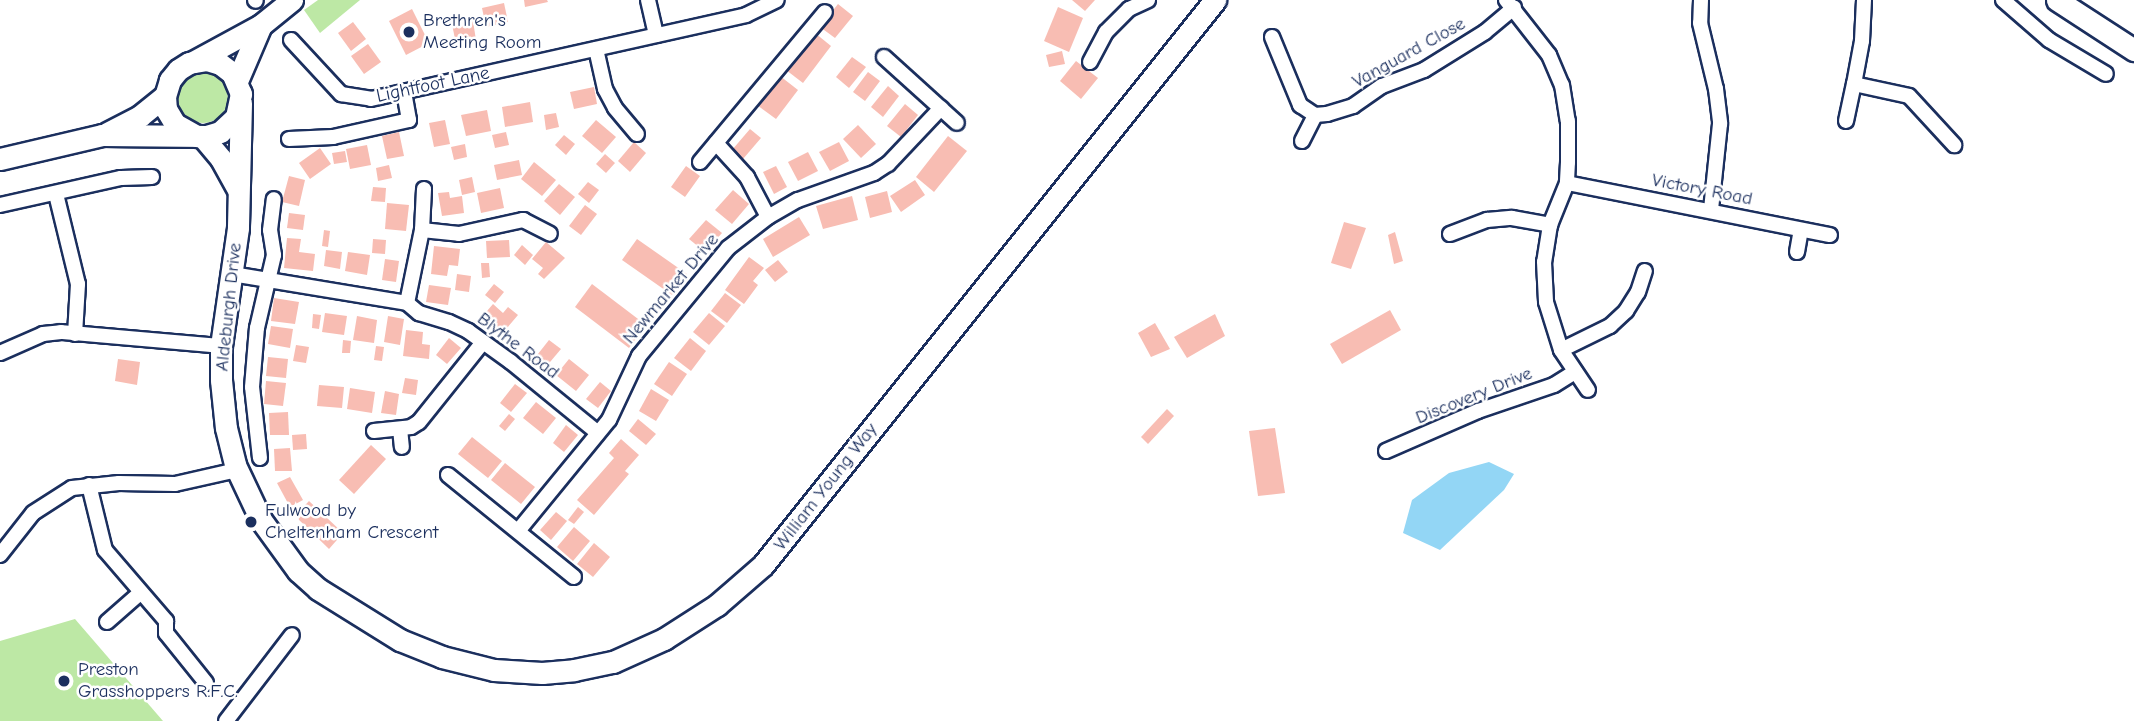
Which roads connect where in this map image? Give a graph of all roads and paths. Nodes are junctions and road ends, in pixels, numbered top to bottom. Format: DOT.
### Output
graph roads {
  1 [pos="292,0"];
  2 [pos="648,0"];
  3 [pos="777,0"];
  4 [pos="1148,0"];
  5 [pos="1215,0"];
  6 [pos="1701,0"];
  7 [pos="1864,0"];
  8 [pos="2003,0"];
  9 [pos="2057,0"];
  10 [pos="1510,4"];
  11 [pos="261,11"];
  12 [pos="825,12"];
  13 [pos="656,35"];
  14 [pos="1272,37"];
  15 [pos="291,40"];
  16 [pos="596,49"];
  17 [pos="2134,50"];
  18 [pos="884,57"];
  19 [pos="193,62"];
  20 [pos="1090,62"];
  21 [pos="2106,74"];
  22 [pos="237,81"];
  23 [pos="1854,84"];
  24 [pos="404,93"];
  25 [pos="165,96"];
  26 [pos="241,103"];
  27 [pos="941,108"];
  28 [pos="1315,115"];
  29 [pos="1846,121"];
  30 [pos="957,124"];
  31 [pos="638,134"];
  32 [pos="102,135"];
  33 [pos="200,136"];
  34 [pos="289,139"];
  35 [pos="1302,141"];
  36 [pos="716,143"];
  37 [pos="1954,145"];
  38 [pos="0,159"];
  39 [pos="700,162"];
  40 [pos="152,177"];
  41 [pos="1566,183"];
  42 [pos="424,189"];
  43 [pos="239,192"];
  44 [pos="56,194"];
  45 [pos="274,199"];
  46 [pos="0,205"];
  47 [pos="1711,210"];
  48 [pos="768,217"];
  49 [pos="1550,225"];
  50 [pos="422,230"];
  51 [pos="1801,230"];
  52 [pos="550,234"];
  53 [pos="1450,234"];
  54 [pos="1830,234"];
  55 [pos="1797,252"];
  56 [pos="1645,271"];
  57 [pos="232,274"];
  58 [pos="267,282"];
  59 [pos="407,303"];
  60 [pos="75,334"];
  61 [pos="483,342"];
  62 [pos="221,346"];
  63 [pos="1561,350"];
  64 [pos="0,353"];
  65 [pos="1575,372"];
  66 [pos="1588,390"];
  67 [pos="400,429"];
  68 [pos="374,431"];
  69 [pos="598,433"];
  70 [pos="402,447"];
  71 [pos="1385,451"];
  72 [pos="260,458"];
  73 [pos="237,470"];
  74 [pos="448,475"];
  75 [pos="89,485"];
  76 [pos="519,531"];
  77 [pos="0,555"];
  78 [pos="298,571"];
  79 [pos="574,577"];
  80 [pos="140,593"];
  81 [pos="107,622"];
  82 [pos="292,635"];
  83 [pos="206,683"];
  84 [pos="226,721"];
  1 -- 11 [label="main road"];
  2 -- 13 [label="street"];
  3 -- 13 [label="street, Lightfoot Lane"];
  4 -- 20 [label="street"];
  5 -- 78 [label="main road, William Young Way"];
  6 -- 47 [label="street"];
  7 -- 23 [label="street"];
  8 -- 21 [label="street"];
  9 -- 17 [label="main road"];
  10 -- 28 [label="street, Vanguard Close"];
  10 -- 41 [label="street"];
  11 -- 19 [label="main road"];
  11 -- 22 [label="main road"];
  12 -- 36 [label="street"];
  13 -- 16 [label="street, Lightfoot Lane"];
  14 -- 28 [label="street"];
  15 -- 24 [label="street, Lightfoot Lane"];
  16 -- 24 [label="street, Lightfoot Lane"];
  16 -- 31 [label="street"];
  18 -- 27 [label="street"];
  19 -- 22 [label="main road"];
  19 -- 25 [label="main road"];
  22 -- 26 [label="main road"];
  23 -- 29 [label="street"];
  23 -- 37 [label="street"];
  24 -- 34 [label="street"];
  25 -- 32 [label="main road"];
  25 -- 33 [label="main road"];
  26 -- 33 [label="main road"];
  26 -- 43 [label="main road, Aldeburgh Drive"];
  27 -- 30 [label="street"];
  27 -- 48 [label="street, Newmarket Drive"];
  28 -- 35 [label="street"];
  32 -- 33 [label="main road"];
  32 -- 38 [label="main road"];
  33 -- 43 [label="main road"];
  36 -- 39 [label="street"];
  36 -- 48 [label="street"];
  40 -- 44 [label="street"];
  41 -- 47 [label="street, Victory Road"];
  41 -- 49 [label="street"];
  42 -- 50 [label="street"];
  43 -- 57 [label="main road, Aldeburgh Drive"];
  44 -- 46 [label="street"];
  44 -- 60 [label="street"];
  45 -- 58 [label="street"];
  47 -- 51 [label="street, Victory Road"];
  48 -- 69 [label="street, Newmarket Drive"];
  49 -- 53 [label="street"];
  49 -- 63 [label="street"];
  50 -- 52 [label="street"];
  50 -- 59 [label="street"];
  51 -- 54 [label="street, Victory Road"];
  51 -- 55 [label="street"];
  56 -- 63 [label="street"];
  57 -- 58 [label="street, Blythe Road"];
  57 -- 62 [label="main road, Aldeburgh Drive"];
  58 -- 59 [label="street, Blythe Road"];
  58 -- 72 [label="street"];
  59 -- 61 [label="street, Blythe Road"];
  60 -- 62 [label="street"];
  60 -- 64 [label="street"];
  61 -- 67 [label="street"];
  61 -- 69 [label="street, Blythe Road"];
  62 -- 73 [label="main road, Aldeburgh Drive"];
  63 -- 65 [label="street"];
  65 -- 66 [label="street"];
  65 -- 71 [label="street, Discovery Drive"];
  67 -- 68 [label="street"];
  67 -- 70 [label="street"];
  69 -- 76 [label="street, Newmarket Drive"];
  73 -- 75 [label="street"];
  73 -- 78 [label="main road, Aldeburgh Drive"];
  74 -- 76 [label="street"];
  75 -- 77 [label="street"];
  75 -- 80 [label="street"];
  76 -- 79 [label="street"];
  80 -- 81 [label="street"];
  80 -- 83 [label="street"];
  82 -- 84 [label="street"];
}
